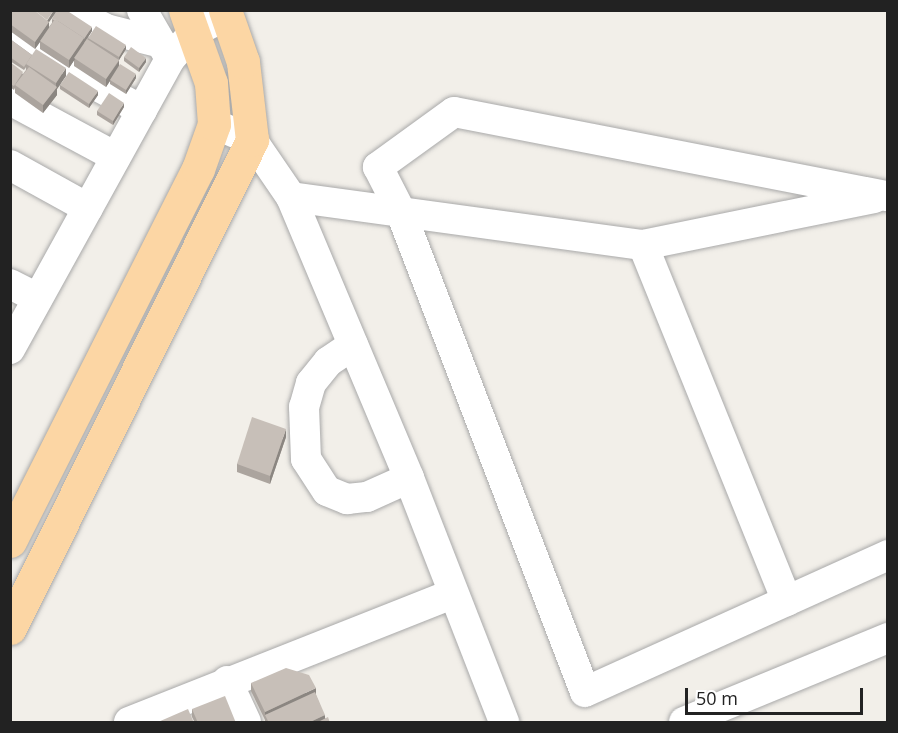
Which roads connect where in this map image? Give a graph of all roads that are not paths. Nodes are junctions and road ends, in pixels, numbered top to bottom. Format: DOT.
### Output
graph roads {
  1 [pos="70,10"];
  2 [pos="142,10"];
  3 [pos="226,13"];
  4 [pos="190,21"];
  5 [pos="10,39"];
  6 [pos="165,51"];
  7 [pos="10,100"];
  8 [pos="142,110"];
  9 [pos="214,124"];
  10 [pos="252,140"];
  11 [pos="116,157"];
  12 [pos="10,165"];
  13 [pos="887,195"];
  14 [pos="291,197"];
  15 [pos="88,208"];
  16 [pos="400,210"];
  17 [pos="643,245"];
  18 [pos="10,284"];
  19 [pos="38,298"];
  20 [pos="353,345"];
  21 [pos="10,349"];
  22 [pos="409,478"];
  23 [pos="10,541"];
  24 [pos="888,555"];
  25 [pos="453,594"];
  26 [pos="787,601"];
  27 [pos="10,628"];
  28 [pos="888,638"];
  29 [pos="228,681"];
  30 [pos="129,723"];
  31 [pos="246,723"];
  32 [pos="504,723"];
  33 [pos="684,723"];
  1 -- 6 [label="street"];
  2 -- 6 [label="street"];
  3 -- 4 [label="street"];
  3 -- 10 [label="main road"];
  4 -- 6 [label="street"];
  4 -- 9 [label="main road"];
  5 -- 8 [label="street"];
  6 -- 8 [label="street"];
  7 -- 11 [label="street"];
  8 -- 11 [label="street"];
  9 -- 10 [label="street"];
  9 -- 23 [label="main road"];
  10 -- 14 [label="street"];
  10 -- 27 [label="main road"];
  11 -- 15 [label="street"];
  12 -- 15 [label="street"];
  13 -- 16 [label="street"];
  13 -- 17 [label="street"];
  14 -- 16 [label="street"];
  14 -- 20 [label="street"];
  15 -- 19 [label="street"];
  16 -- 17 [label="street"];
  16 -- 26 [label="street"];
  17 -- 26 [label="street"];
  18 -- 19 [label="street"];
  19 -- 21 [label="street"];
  20 -- 22 [label="street"];
  20 -- 22 [label="street"];
  22 -- 25 [label="street"];
  24 -- 26 [label="street"];
  25 -- 29 [label="street"];
  25 -- 32 [label="street"];
  28 -- 33 [label="street"];
  29 -- 30 [label="street"];
  29 -- 31 [label="street"];
}
